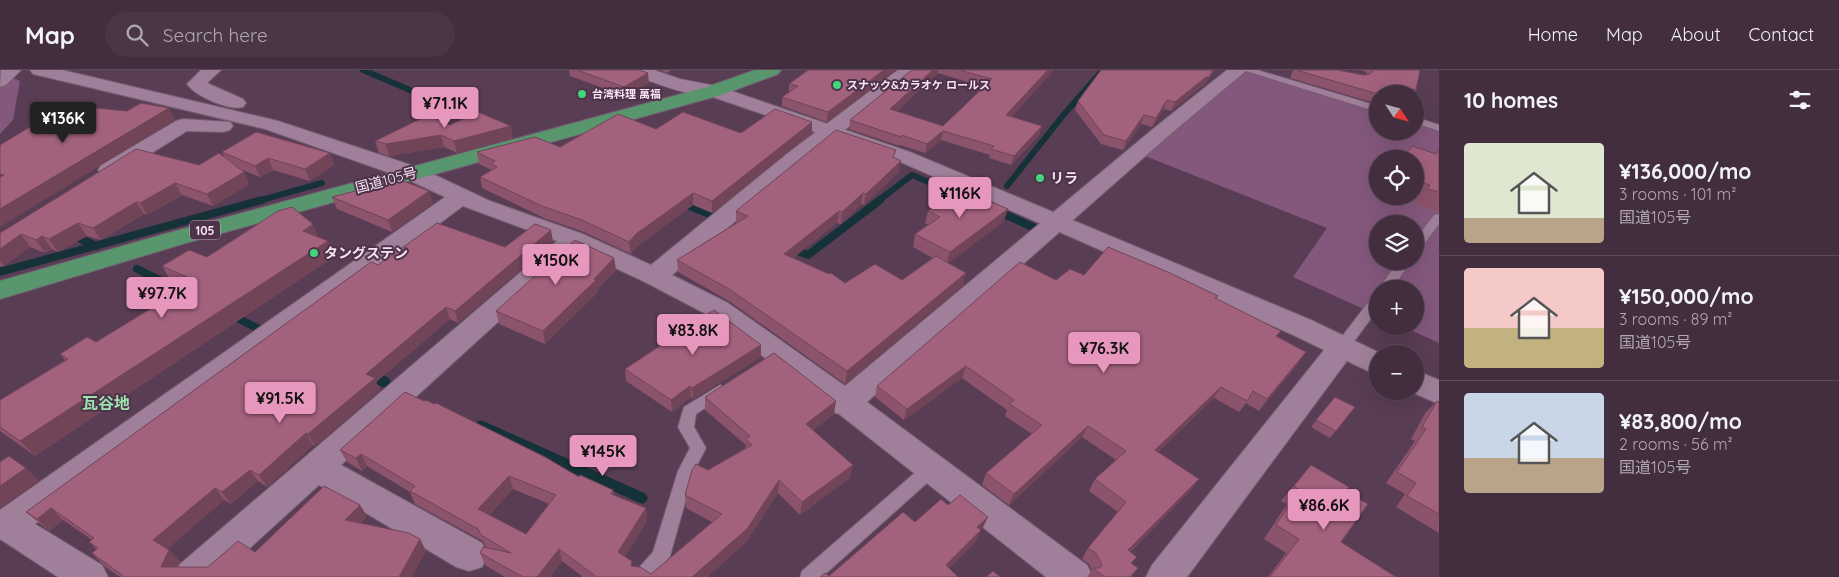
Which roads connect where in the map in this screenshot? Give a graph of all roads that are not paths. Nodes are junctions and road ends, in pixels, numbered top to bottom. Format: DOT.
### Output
graph roads {
  1 [pos="12,70"];
  2 [pos="39,70"];
  3 [pos="212,70"];
  4 [pos="637,70"];
  5 [pos="772,70"];
  6 [pos="909,70"];
  7 [pos="1238,70"];
  8 [pos="1247,70"];
  9 [pos="0,81"];
  10 [pos="714,91"];
  11 [pos="1369,106"];
  12 [pos="1424,123"];
  13 [pos="277,127"];
  14 [pos="1439,128"];
  15 [pos="831,131"];
  16 [pos="412,173"];
  17 [pos="91,182"];
  18 [pos="461,196"];
  19 [pos="1438,218"];
  20 [pos="1057,222"];
  21 [pos="1424,236"];
  22 [pos="574,239"];
  23 [pos="654,276"];
  24 [pos="0,290"];
  25 [pos="1369,311"];
  26 [pos="1342,347"];
  27 [pos="1369,360"];
  28 [pos="737,380"];
  29 [pos="1424,386"];
  30 [pos="1439,393"];
  31 [pos="844,404"];
  32 [pos="317,467"];
  33 [pos="931,468"];
  34 [pos="469,555"];
  35 [pos="89,577"];
  36 [pos="192,577"];
  37 [pos="643,577"];
  38 [pos="808,577"];
  39 [pos="1074,577"];
  40 [pos="1165,577"];
  1 -- 9 [label="street"];
  2 -- 13 [label="street"];
  3 -- 13 [label="street"];
  4 -- 10 [label="street"];
  5 -- 10 [label="highway, 国道105号 / 105"];
  6 -- 15 [label="street"];
  7 -- 20 [label="street"];
  8 -- 11 [label="lane"];
  10 -- 15 [label="street"];
  10 -- 16 [label="highway, 国道105号 / 105"];
  12 -- 14 [label="lane"];
  13 -- 16 [label="street"];
  13 -- 17 [label="street"];
  15 -- 20 [label="street"];
  15 -- 23 [label="street"];
  16 -- 18 [label="street"];
  16 -- 24 [label="highway, 国道105号 / 105"];
  18 -- 22 [label="street"];
  18 -- 35 [label="street"];
  19 -- 21 [label="lane"];
  20 -- 26 [label="street"];
  20 -- 31 [label="street"];
  22 -- 23 [label="street"];
  22 -- 32 [label="street"];
  23 -- 31 [label="street"];
  25 -- 26 [label="lane"];
  26 -- 27 [label="street"];
  26 -- 40 [label="street"];
  28 -- 37 [label="lane"];
  29 -- 30 [label="street"];
  31 -- 33 [label="street"];
  32 -- 34 [label="street"];
  32 -- 36 [label="street"];
  33 -- 38 [label="lane"];
  33 -- 39 [label="street"];
}
